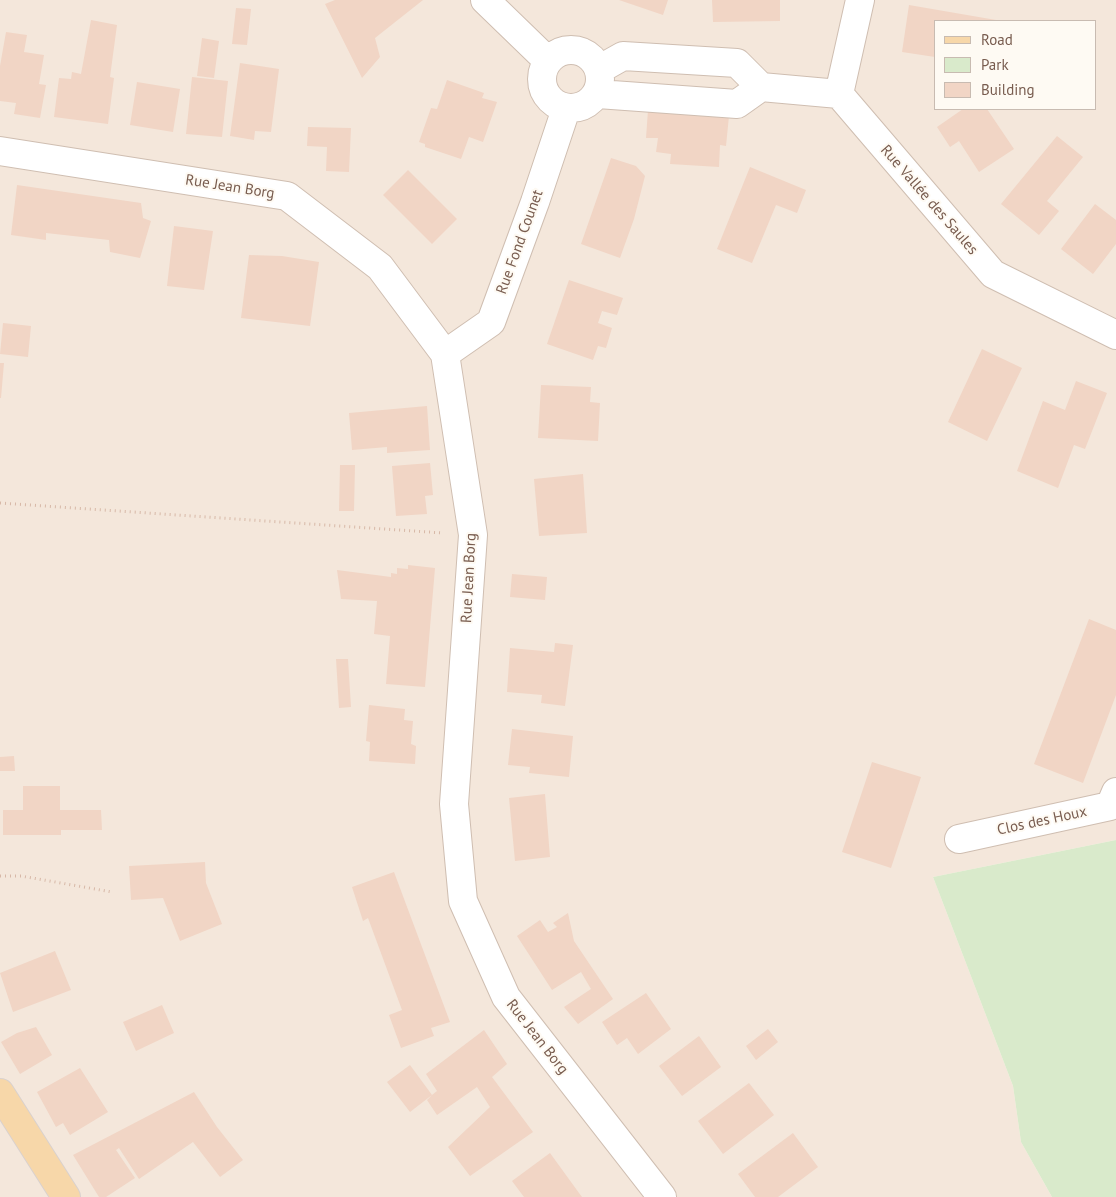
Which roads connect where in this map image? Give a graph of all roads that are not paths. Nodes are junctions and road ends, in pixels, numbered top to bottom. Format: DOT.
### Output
graph roads {
  1 [pos="485,0"];
  2 [pos="860,0"];
  3 [pos="547,60"];
  4 [pos="599,81"];
  5 [pos="761,87"];
  6 [pos="839,94"];
  7 [pos="566,109"];
  8 [pos="0,151"];
  9 [pos="1116,335"];
  10 [pos="445,354"];
  11 [pos="1116,792"];
  12 [pos="959,838"];
  13 [pos="0,1092"];
  14 [pos="66,1197"];
  15 [pos="662,1197"];
  1 -- 3 [label="street"];
  2 -- 6 [label="street"];
  3 -- 4 [label="street"];
  3 -- 7 [label="street"];
  4 -- 5 [label="street"];
  4 -- 5 [label="street"];
  4 -- 7 [label="street"];
  5 -- 6 [label="street"];
  6 -- 9 [label="street, Rue Vallée des Saules"];
  7 -- 10 [label="street, Rue Fond Counet"];
  8 -- 10 [label="street, Rue Jean Borg"];
  10 -- 15 [label="street, Rue Jean Borg"];
  11 -- 12 [label="street, Clos des Houx"];
  13 -- 14 [label="main road"];
}
